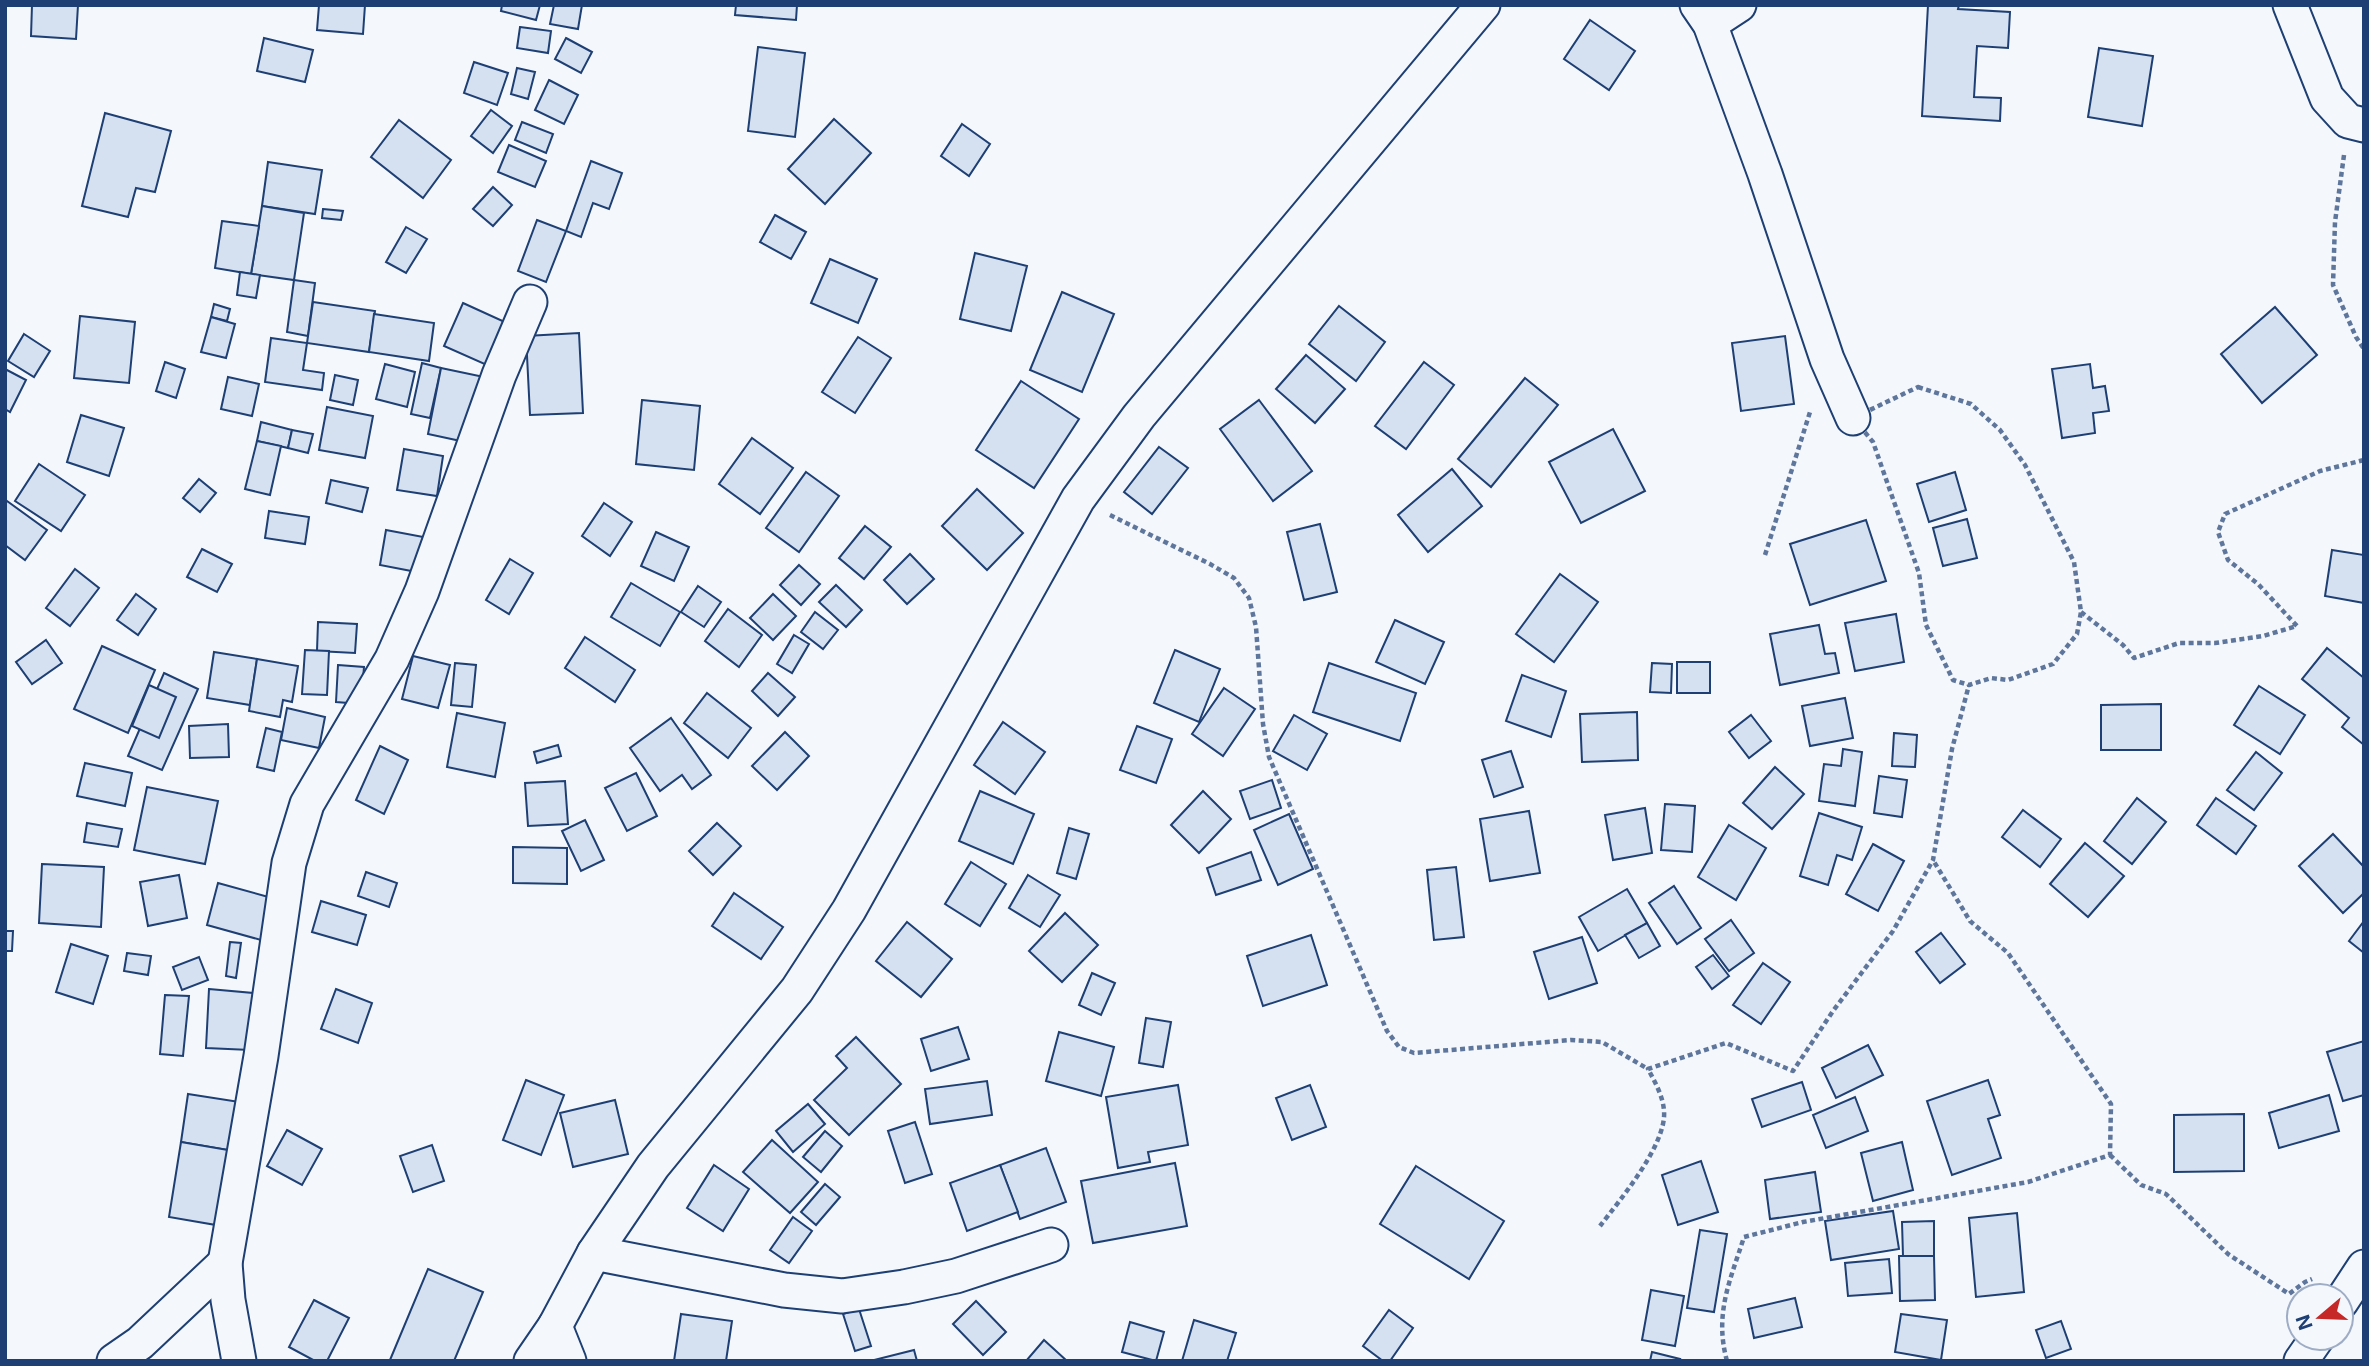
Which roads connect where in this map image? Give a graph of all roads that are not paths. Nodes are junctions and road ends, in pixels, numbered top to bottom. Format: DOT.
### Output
graph roads {
  1 [pos="1483,5"];
  2 [pos="1739,5"];
  3 [pos="2290,5"];
  4 [pos="1703,14"];
  5 [pos="2356,123"];
  6 [pos="530,302"];
  7 [pos="1853,418"];
  8 [pos="1051,1245"];
  9 [pos="594,1252"];
  10 [pos="225,1263"];
  11 [pos="2364,1267"];
  12 [pos="2354,1282"];
  13 [pos="555,1326"];
  14 [pos="114,1361"];
  15 [pos="239,1361"];
  16 [pos="531,1361"];
  17 [pos="569,1361"];
  1 -- 9 [label="street"];
  2 -- 4 [label="street"];
  3 -- 5 [label="street"];
  4 -- 7 [label="street"];
  6 -- 10 [label="street"];
  8 -- 9 [label="street"];
  9 -- 13 [label="street"];
  10 -- 14 [label="street"];
  10 -- 15 [label="street"];
  11 -- 12 [label="street"];
  13 -- 16 [label="street"];
  13 -- 17 [label="street"];
}
